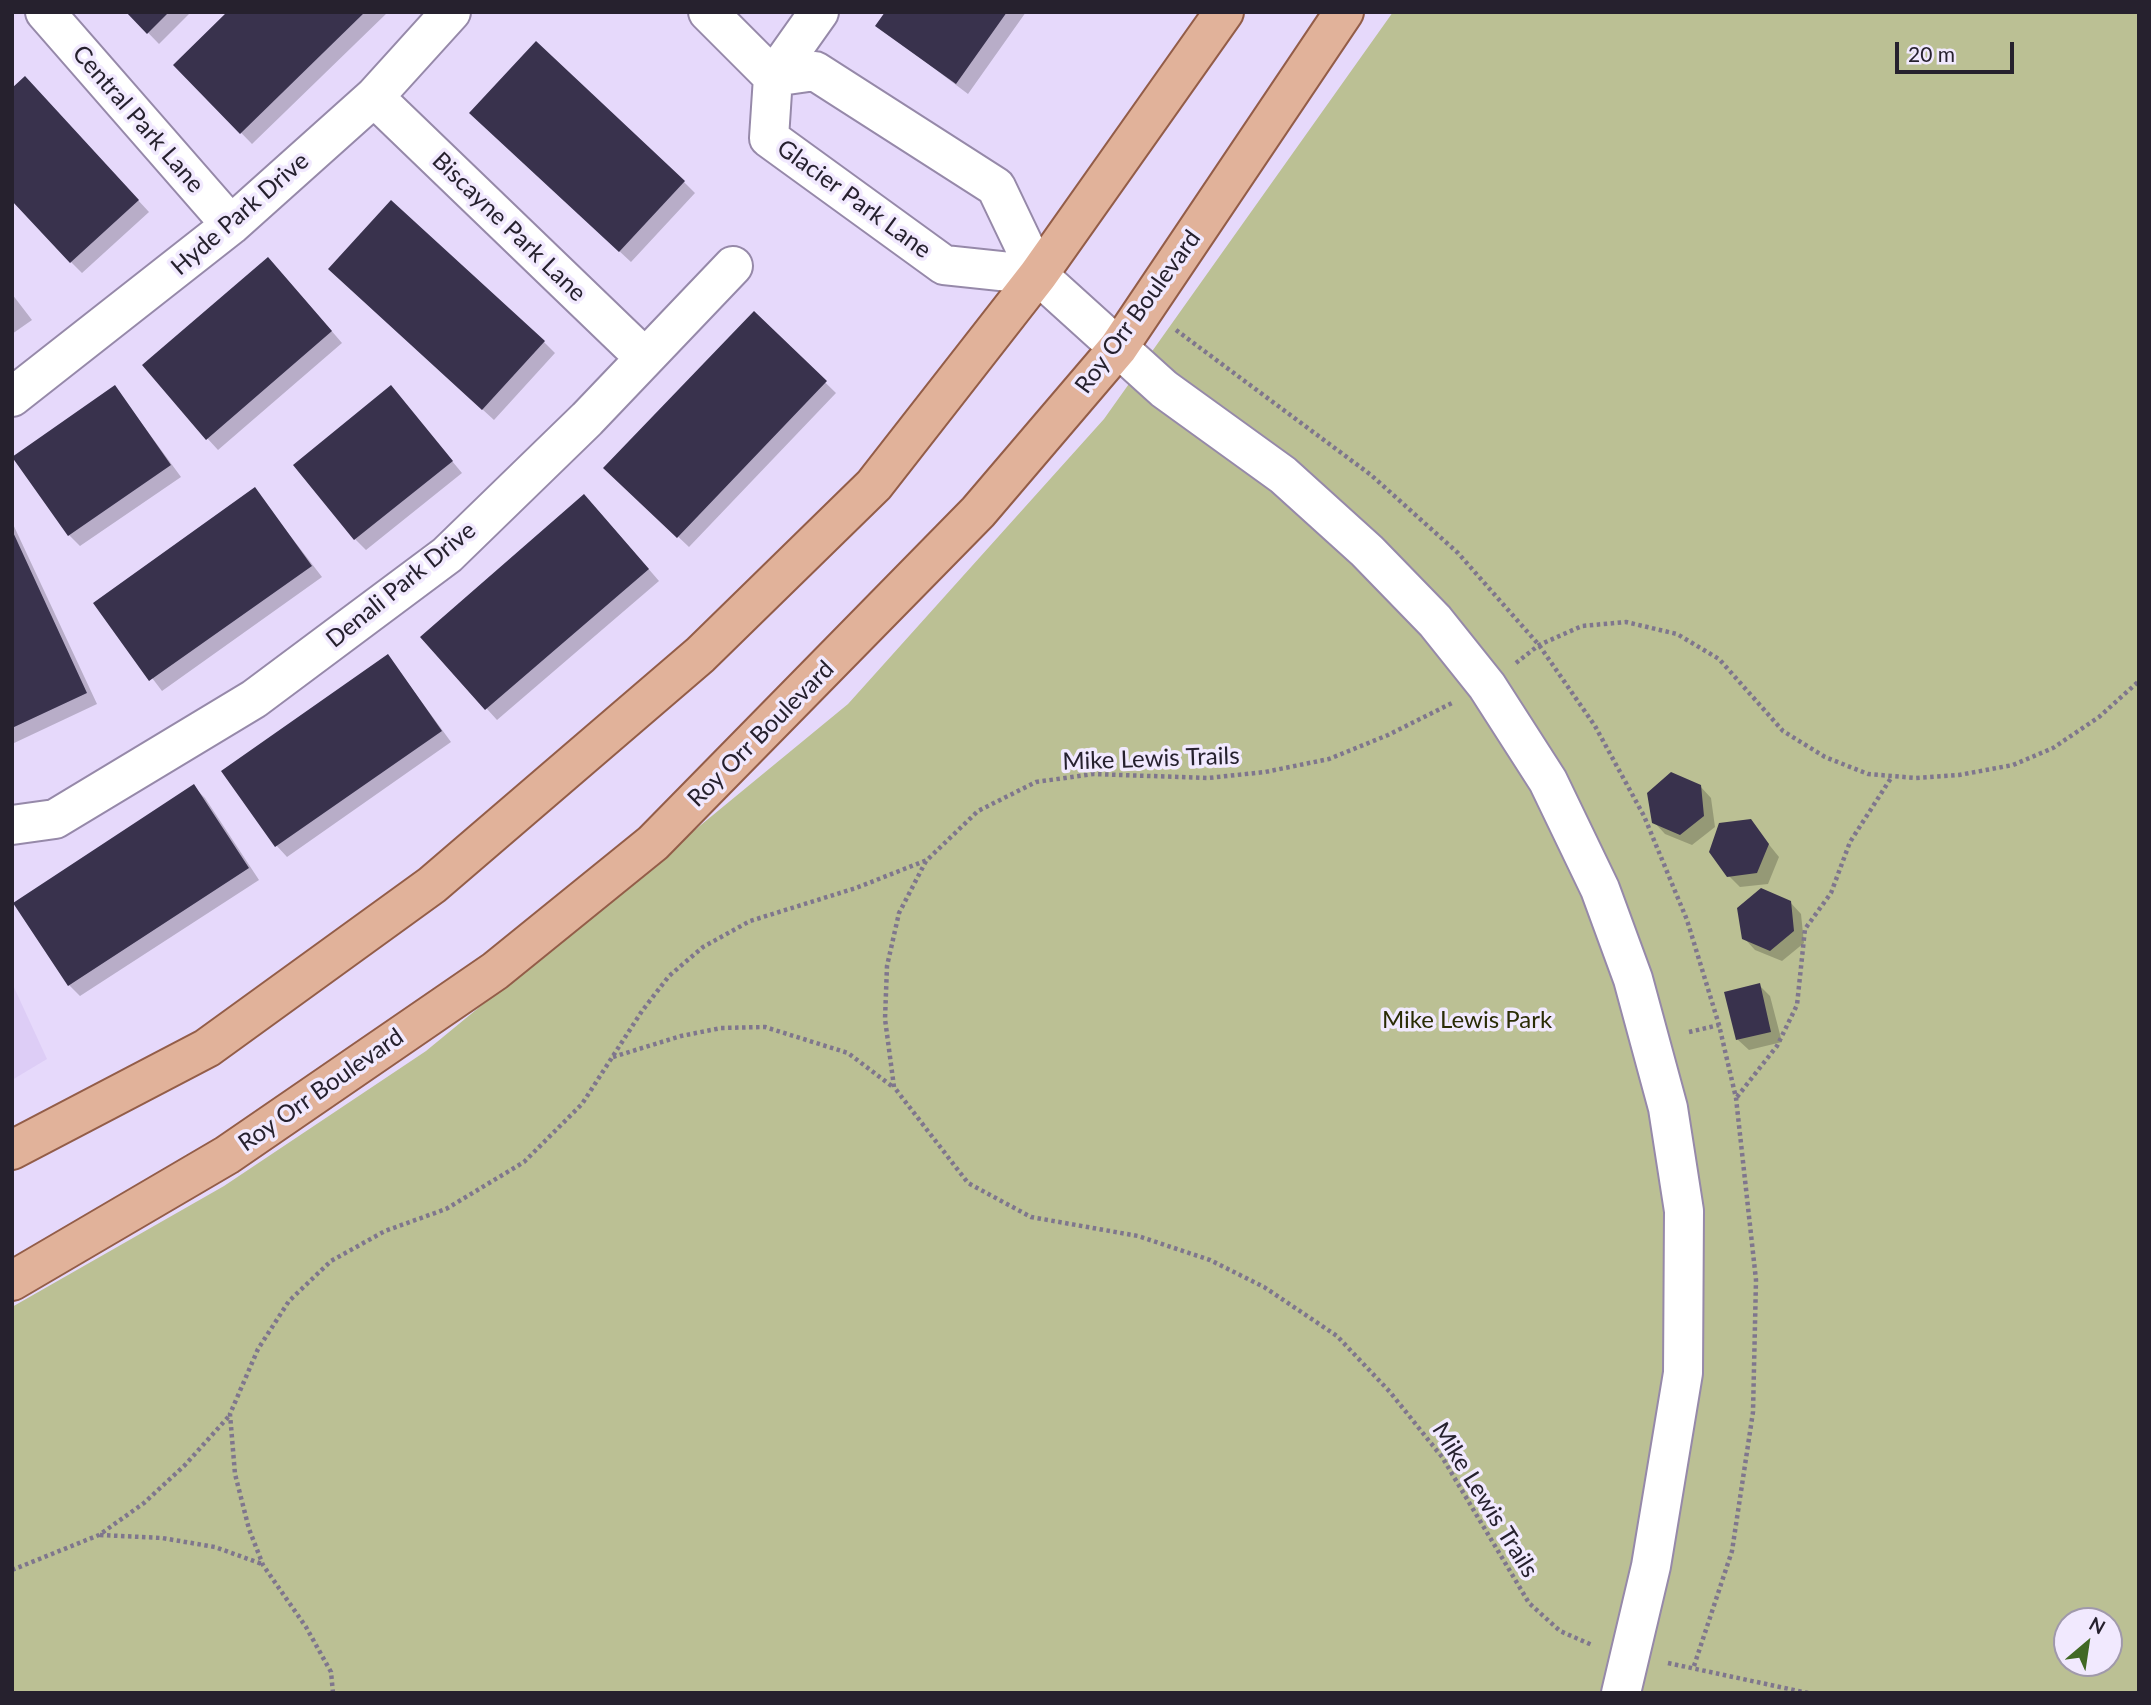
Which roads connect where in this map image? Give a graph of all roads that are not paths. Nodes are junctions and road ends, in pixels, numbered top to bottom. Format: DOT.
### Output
graph roads {
  1 [pos="45,12"];
  2 [pos="451,12"];
  3 [pos="708,12"];
  4 [pos="820,12"];
  5 [pos="1224,12"];
  6 [pos="1344,12"];
  7 [pos="773,77"];
  8 [pos="374,97"];
  9 [pos="231,225"];
  10 [pos="733,266"];
  11 [pos="1038,275"];
  12 [pos="1118,348"];
  13 [pos="645,358"];
  14 [pos="12,397"];
  15 [pos="12,825"];
  16 [pos="12,1150"];
  17 [pos="12,1281"];
  18 [pos="1621,1693"];
  1 -- 9 [label="street, Central Park Lane"];
  2 -- 8 [label="street, Hyde Park Drive"];
  3 -- 7 [label="street"];
  4 -- 7 [label="street"];
  5 -- 11 [label="main road"];
  6 -- 12 [label="main road, Roy Orr Boulevard"];
  7 -- 11 [label="street"];
  7 -- 11 [label="street, Glacier Park Lane"];
  8 -- 9 [label="street, Hyde Park Drive"];
  8 -- 13 [label="street, Biscayne Park Lane"];
  9 -- 14 [label="street, Hyde Park Drive"];
  10 -- 13 [label="street, Denali Park Drive"];
  11 -- 12 [label="street"];
  11 -- 16 [label="main road"];
  12 -- 17 [label="main road, Roy Orr Boulevard"];
  12 -- 18 [label="street"];
  13 -- 15 [label="street, Denali Park Drive"];
}
